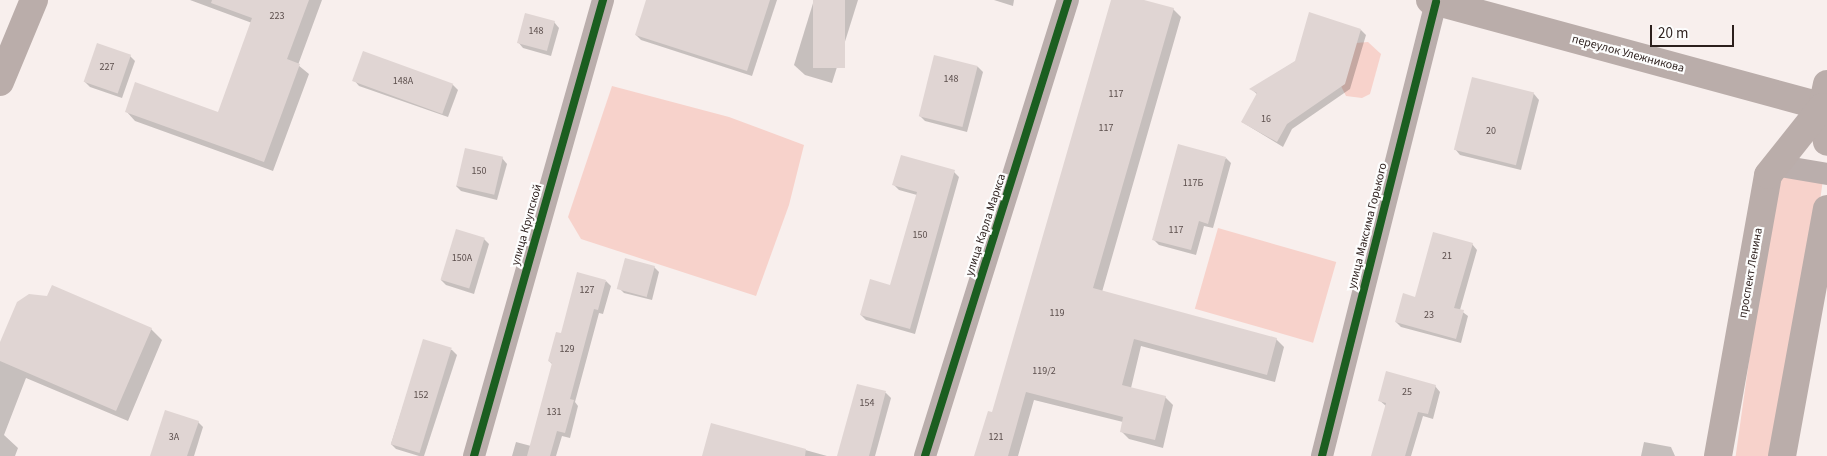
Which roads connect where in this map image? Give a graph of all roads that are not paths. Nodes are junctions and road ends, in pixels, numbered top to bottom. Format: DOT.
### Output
graph roads {
  1 [pos="34,0"];
  2 [pos="603,0"];
  3 [pos="1068,0"];
  4 [pos="1433,1"];
  5 [pos="0,82"];
  6 [pos="1825,100"];
  7 [pos="1827,142"];
  8 [pos="1774,165"];
  9 [pos="1827,174"];
  10 [pos="1827,209"];
  11 [pos="474,456"];
  12 [pos="924,456"];
  13 [pos="1322,456"];
  14 [pos="1718,456"];
  15 [pos="1782,456"];
  1 -- 5 [label="main road"];
  2 -- 11 [label="street, улица Крупской"];
  3 -- 12 [label="street, улица Карла Маркса"];
  4 -- 6 [label="main road, переулок Улежникова"];
  4 -- 13 [label="street, улица Максима Горького"];
  6 -- 7 [label="main road"];
  6 -- 8 [label="main road, проспект Ленина"];
  8 -- 9 [label="street"];
  8 -- 14 [label="main road, проспект Ленина"];
  10 -- 15 [label="main road"];
}
